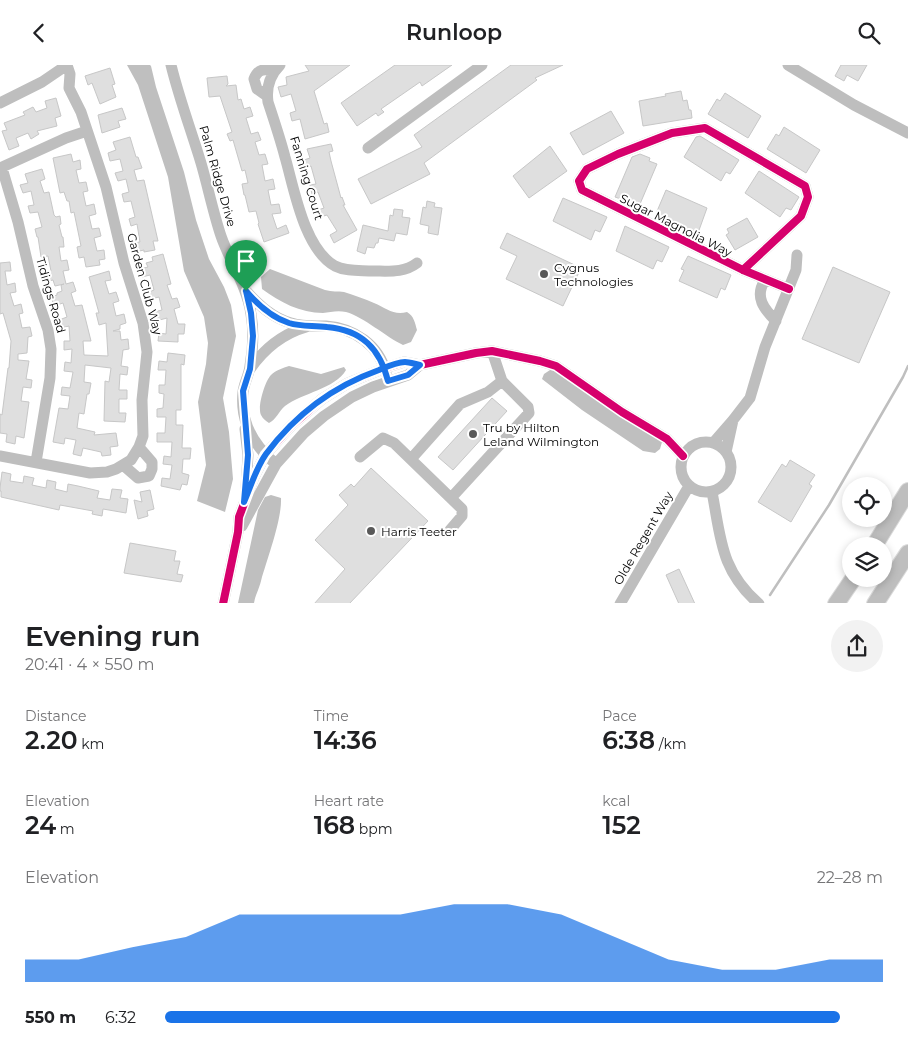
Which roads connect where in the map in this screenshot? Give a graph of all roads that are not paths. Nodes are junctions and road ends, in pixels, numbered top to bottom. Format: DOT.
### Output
graph roads {
  1 [pos="67,65"];
  2 [pos="171,65"];
  3 [pos="482,65"];
  4 [pos="788,65"];
  5 [pos="277,68"];
  6 [pos="50,77"];
  7 [pos="69,88"];
  8 [pos="0,103"];
  9 [pos="87,131"];
  10 [pos="908,133"];
  11 [pos="368,148"];
  12 [pos="1,168"];
  13 [pos="798,255"];
  14 [pos="418,263"];
  15 [pos="743,270"];
  16 [pos="764,280"];
  17 [pos="789,289"];
  18 [pos="246,291"];
  19 [pos="776,321"];
  20 [pos="307,327"];
  21 [pos="492,351"];
  22 [pos="420,365"];
  23 [pos="385,368"];
  24 [pos="250,369"];
  25 [pos="388,381"];
  26 [pos="502,381"];
  27 [pos="733,420"];
  28 [pos="245,422"];
  29 [pos="713,443"];
  30 [pos="140,447"];
  31 [pos="726,452"];
  32 [pos="265,455"];
  33 [pos="0,456"];
  34 [pos="683,456"];
  35 [pos="360,457"];
  36 [pos="411,459"];
  37 [pos="36,462"];
  38 [pos="276,464"];
  39 [pos="123,465"];
  40 [pos="689,486"];
  41 [pos="712,491"];
  42 [pos="908,491"];
  43 [pos="451,498"];
  44 [pos="244,502"];
  45 [pos="450,530"];
  46 [pos="238,532"];
  47 [pos="880,537"];
  48 [pos="908,553"];
  49 [pos="846,587"];
  50 [pos="848,587"];
  51 [pos="223,603"];
  52 [pos="620,603"];
  53 [pos="758,603"];
  54 [pos="828,603"];
  55 [pos="836,603"];
  56 [pos="875,603"];
  1 -- 6 [label="street"];
  1 -- 7 [label="street, Garden Club Way"];
  2 -- 18 [label="street, Palm Ridge Drive"];
  3 -- 11 [label="street"];
  4 -- 10 [label="street"];
  5 -- 14 [label="street, Fanning Court"];
  6 -- 7 [label="street"];
  6 -- 8 [label="street"];
  7 -- 9 [label="street, Garden Club Way"];
  9 -- 12 [label="street"];
  9 -- 30 [label="street, Garden Club Way"];
  12 -- 37 [label="street, Tidings Road"];
  13 -- 17 [label="street"];
  15 -- 15 [label="street, Sugar Magnolia Way"];
  15 -- 16 [label="street, Sugar Magnolia Way"];
  16 -- 17 [label="street, Sugar Magnolia Way"];
  16 -- 19 [label="street"];
  17 -- 19 [label="street"];
  18 -- 20 [label="street, Palm Ridge Drive"];
  18 -- 24 [label="street, Palm Ridge Drive"];
  19 -- 27 [label="street"];
  20 -- 23 [label="street, Palm Ridge Drive"];
  20 -- 24 [label="street"];
  21 -- 22 [label="street"];
  21 -- 26 [label="street"];
  21 -- 34 [label="street"];
  22 -- 23 [label="street"];
  22 -- 25 [label="street"];
  23 -- 25 [label="street, Palm Ridge Drive"];
  23 -- 32 [label="street"];
  24 -- 28 [label="street, Palm Ridge Drive"];
  25 -- 38 [label="street"];
  26 -- 36 [label="street"];
  26 -- 43 [label="street"];
  27 -- 29 [label="street"];
  27 -- 31 [label="street"];
  28 -- 32 [label="street, Palm Ridge Drive"];
  28 -- 44 [label="street"];
  29 -- 31 [label="street"];
  29 -- 34 [label="street"];
  30 -- 39 [label="street"];
  30 -- 39 [label="street"];
  31 -- 41 [label="street"];
  32 -- 38 [label="street, Palm Ridge Drive"];
  32 -- 44 [label="street"];
  33 -- 37 [label="street"];
  34 -- 40 [label="street"];
  35 -- 36 [label="street"];
  36 -- 43 [label="street"];
  37 -- 39 [label="street"];
  38 -- 46 [label="street"];
  40 -- 41 [label="street"];
  40 -- 52 [label="street, Olde Regent Way"];
  41 -- 53 [label="street"];
  42 -- 47 [label="highway"];
  43 -- 45 [label="street"];
  44 -- 46 [label="street"];
  46 -- 51 [label="street"];
  48 -- 56 [label="highway"];
  49 -- 54 [label="highway"];
  50 -- 55 [label="highway"];
}
